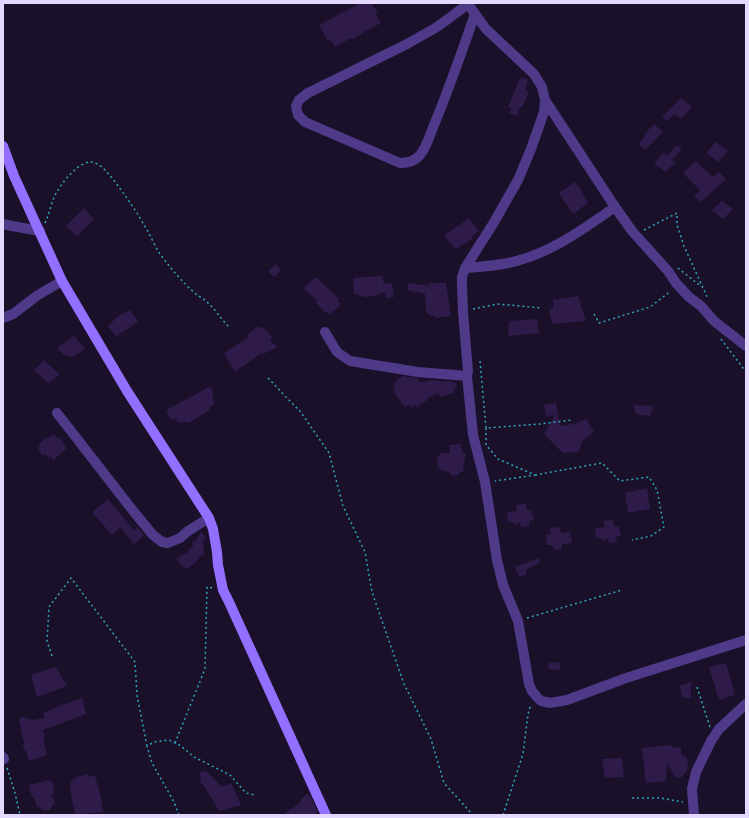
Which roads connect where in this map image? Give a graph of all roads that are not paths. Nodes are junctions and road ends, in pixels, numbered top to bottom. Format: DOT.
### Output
graph roads {
  1 [pos="467,3"];
  2 [pos="475,14"];
  3 [pos="545,100"];
  4 [pos="3,146"];
  5 [pos="615,207"];
  6 [pos="3,224"];
  7 [pos="40,231"];
  8 [pos="465,268"];
  9 [pos="62,281"];
  10 [pos="3,318"];
  11 [pos="325,332"];
  12 [pos="746,346"];
  13 [pos="467,376"];
  14 [pos="58,413"];
  15 [pos="209,518"];
  16 [pos="746,640"];
  17 [pos="746,704"];
  18 [pos="326,815"];
  19 [pos="694,815"];
  1 -- 2 [label="street"];
  1 -- 2 [label="street"];
  2 -- 3 [label="street"];
  3 -- 5 [label="street"];
  3 -- 8 [label="street"];
  4 -- 7 [label="street"];
  5 -- 8 [label="street"];
  5 -- 12 [label="street"];
  6 -- 7 [label="street"];
  7 -- 9 [label="street"];
  8 -- 13 [label="street"];
  9 -- 10 [label="street"];
  9 -- 15 [label="street"];
  11 -- 13 [label="street"];
  13 -- 16 [label="street"];
  14 -- 15 [label="street"];
  15 -- 18 [label="street"];
  17 -- 19 [label="street"];
}
